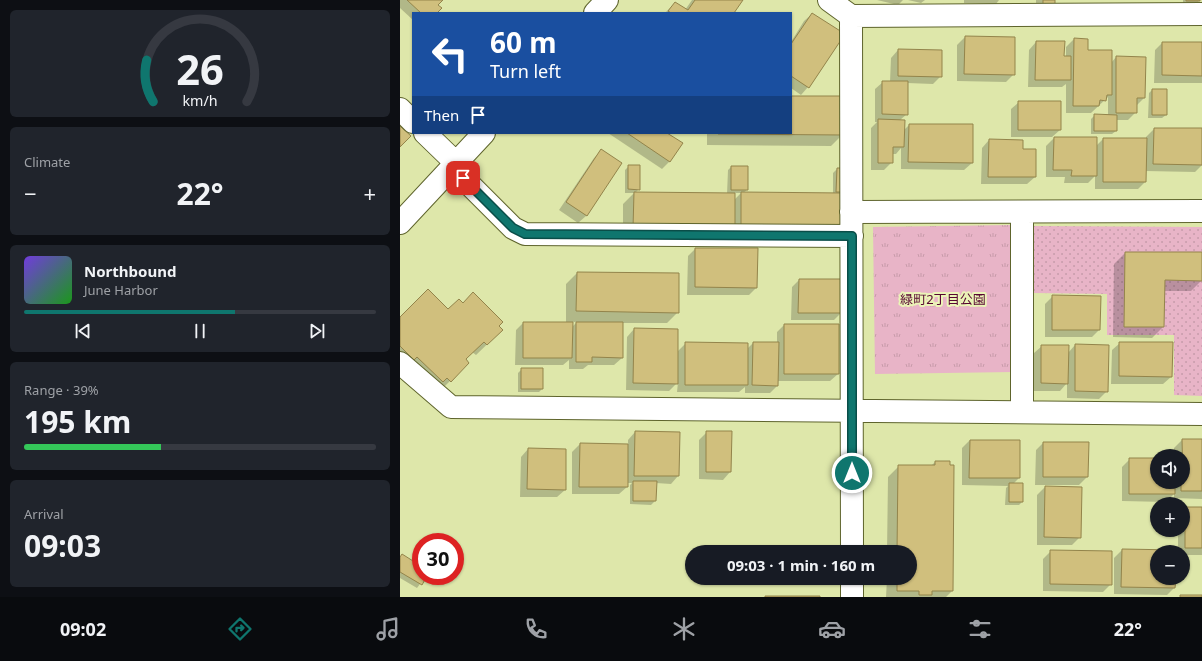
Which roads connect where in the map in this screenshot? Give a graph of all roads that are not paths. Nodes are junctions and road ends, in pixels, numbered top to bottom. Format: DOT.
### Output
graph roads {
  1 [pos="607,0"];
  2 [pos="829,0"];
  3 [pos="963,7"];
  4 [pos="1128,7"];
  5 [pos="596,12"];
  6 [pos="1202,14"];
  7 [pos="851,16"];
  8 [pos="400,109"];
  9 [pos="412,121"];
  10 [pos="426,134"];
  11 [pos="483,134"];
  12 [pos="454,165"];
  13 [pos="1202,211"];
  14 [pos="851,212"];
  15 [pos="1022,212"];
  16 [pos="400,223"];
  17 [pos="852,236"];
  18 [pos="400,363"];
  19 [pos="852,410"];
  20 [pos="1022,411"];
  21 [pos="1202,414"];
  22 [pos="852,545"];
  23 [pos="852,585"];
  24 [pos="852,597"];
  1 -- 5 [label="street"];
  2 -- 7 [label="street"];
  3 -- 4 [label="street"];
  3 -- 7 [label="street"];
  4 -- 6 [label="street"];
  7 -- 14 [label="street"];
  8 -- 9 [label="street"];
  10 -- 12 [label="street"];
  11 -- 12 [label="street"];
  12 -- 16 [label="street"];
  12 -- 17 [label="street"];
  13 -- 15 [label="street"];
  14 -- 15 [label="street"];
  14 -- 17 [label="street"];
  15 -- 20 [label="street"];
  17 -- 19 [label="street"];
  18 -- 19 [label="street"];
  19 -- 20 [label="street"];
  19 -- 22 [label="street"];
  20 -- 21 [label="street"];
  23 -- 24 [label="street"];
}
